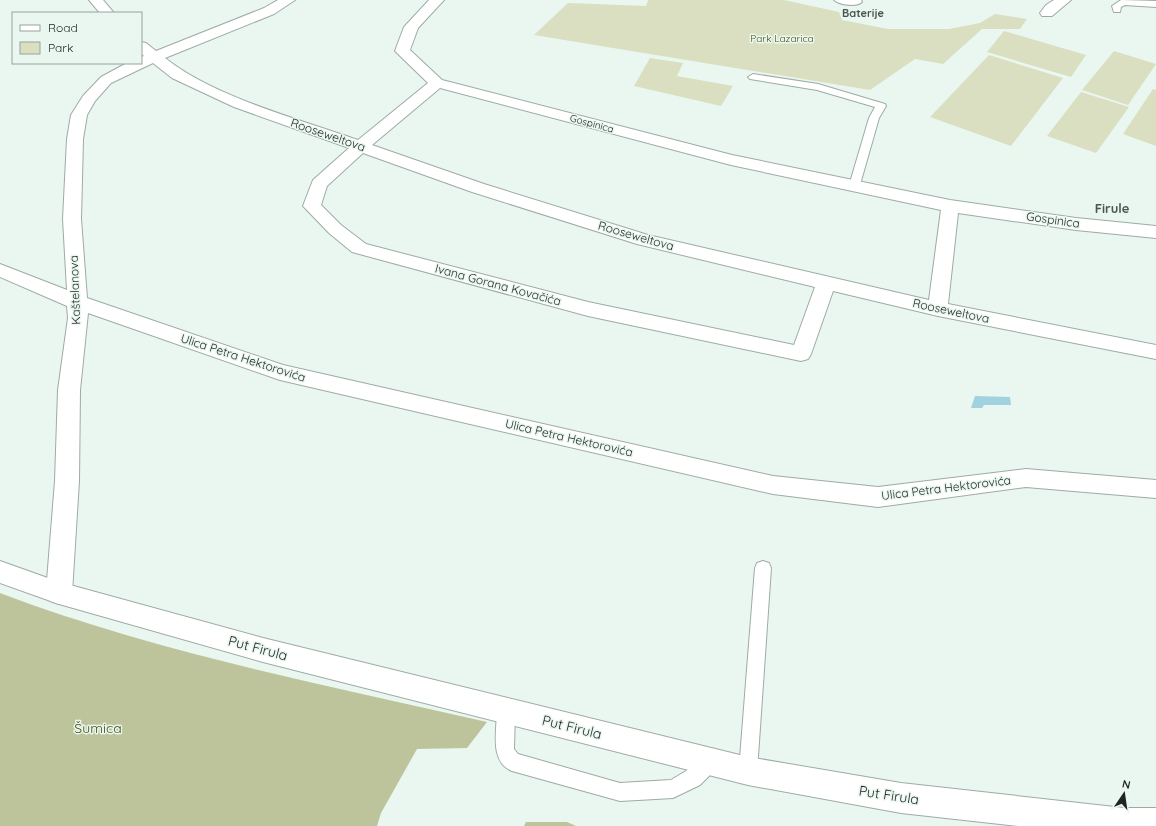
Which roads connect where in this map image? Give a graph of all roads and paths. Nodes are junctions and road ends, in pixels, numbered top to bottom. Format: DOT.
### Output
graph roads {
  1 [pos="96,0"];
  2 [pos="288,0"];
  3 [pos="437,0"];
  4 [pos="838,0"];
  5 [pos="1064,0"];
  6 [pos="858,2"];
  7 [pos="1156,4"];
  8 [pos="1117,10"];
  9 [pos="106,12"];
  10 [pos="1047,13"];
  11 [pos="142,50"];
  12 [pos="145,61"];
  13 [pos="139,64"];
  14 [pos="753,77"];
  15 [pos="437,83"];
  16 [pos="360,147"];
  17 [pos="855,186"];
  18 [pos="950,206"];
  19 [pos="1156,232"];
  20 [pos="0,270"];
  21 [pos="826,283"];
  22 [pos="76,302"];
  23 [pos="938,309"];
  24 [pos="1156,352"];
  25 [pos="1156,489"];
  26 [pos="763,568"];
  27 [pos="0,572"];
  28 [pos="59,593"];
  29 [pos="506,710"];
  30 [pos="711,762"];
  31 [pos="748,771"];
  32 [pos="1156,823"];
  1 -- 9 [label="street"];
  2 -- 12 [label="street, Kaštelanova"];
  3 -- 15 [label="street, Gospinica"];
  4 -- 6 [label="lane"];
  5 -- 10 [label="street"];
  7 -- 8 [label="lane"];
  11 -- 12 [label="street, Rooseweltova"];
  12 -- 16 [label="street, Rooseweltova"];
  13 -- 22 [label="street, Kaštelanova"];
  14 -- 17 [label="lane"];
  15 -- 16 [label="street, Ivana Gorana Kovačića"];
  15 -- 17 [label="street, Gospinica"];
  16 -- 21 [label="street, Rooseweltova"];
  16 -- 21 [label="street, Ivana Gorana Kovačića"];
  17 -- 18 [label="street, Gospinica"];
  18 -- 19 [label="street, Gospinica"];
  18 -- 23 [label="street"];
  20 -- 22 [label="street, Ulica Petra Hektorovića"];
  21 -- 23 [label="street, Rooseweltova"];
  22 -- 25 [label="street, Ulica Petra Hektorovića"];
  22 -- 28 [label="street, Kaštelanova"];
  23 -- 24 [label="street, Rooseweltova"];
  26 -- 31 [label="lane"];
  27 -- 28 [label="street, Put Firula"];
  28 -- 29 [label="street, Put Firula"];
  29 -- 30 [label="street, Put Firula"];
  29 -- 30 [label="lane"];
  30 -- 31 [label="street, Put Firula"];
  31 -- 32 [label="street, Put Firula"];
}
